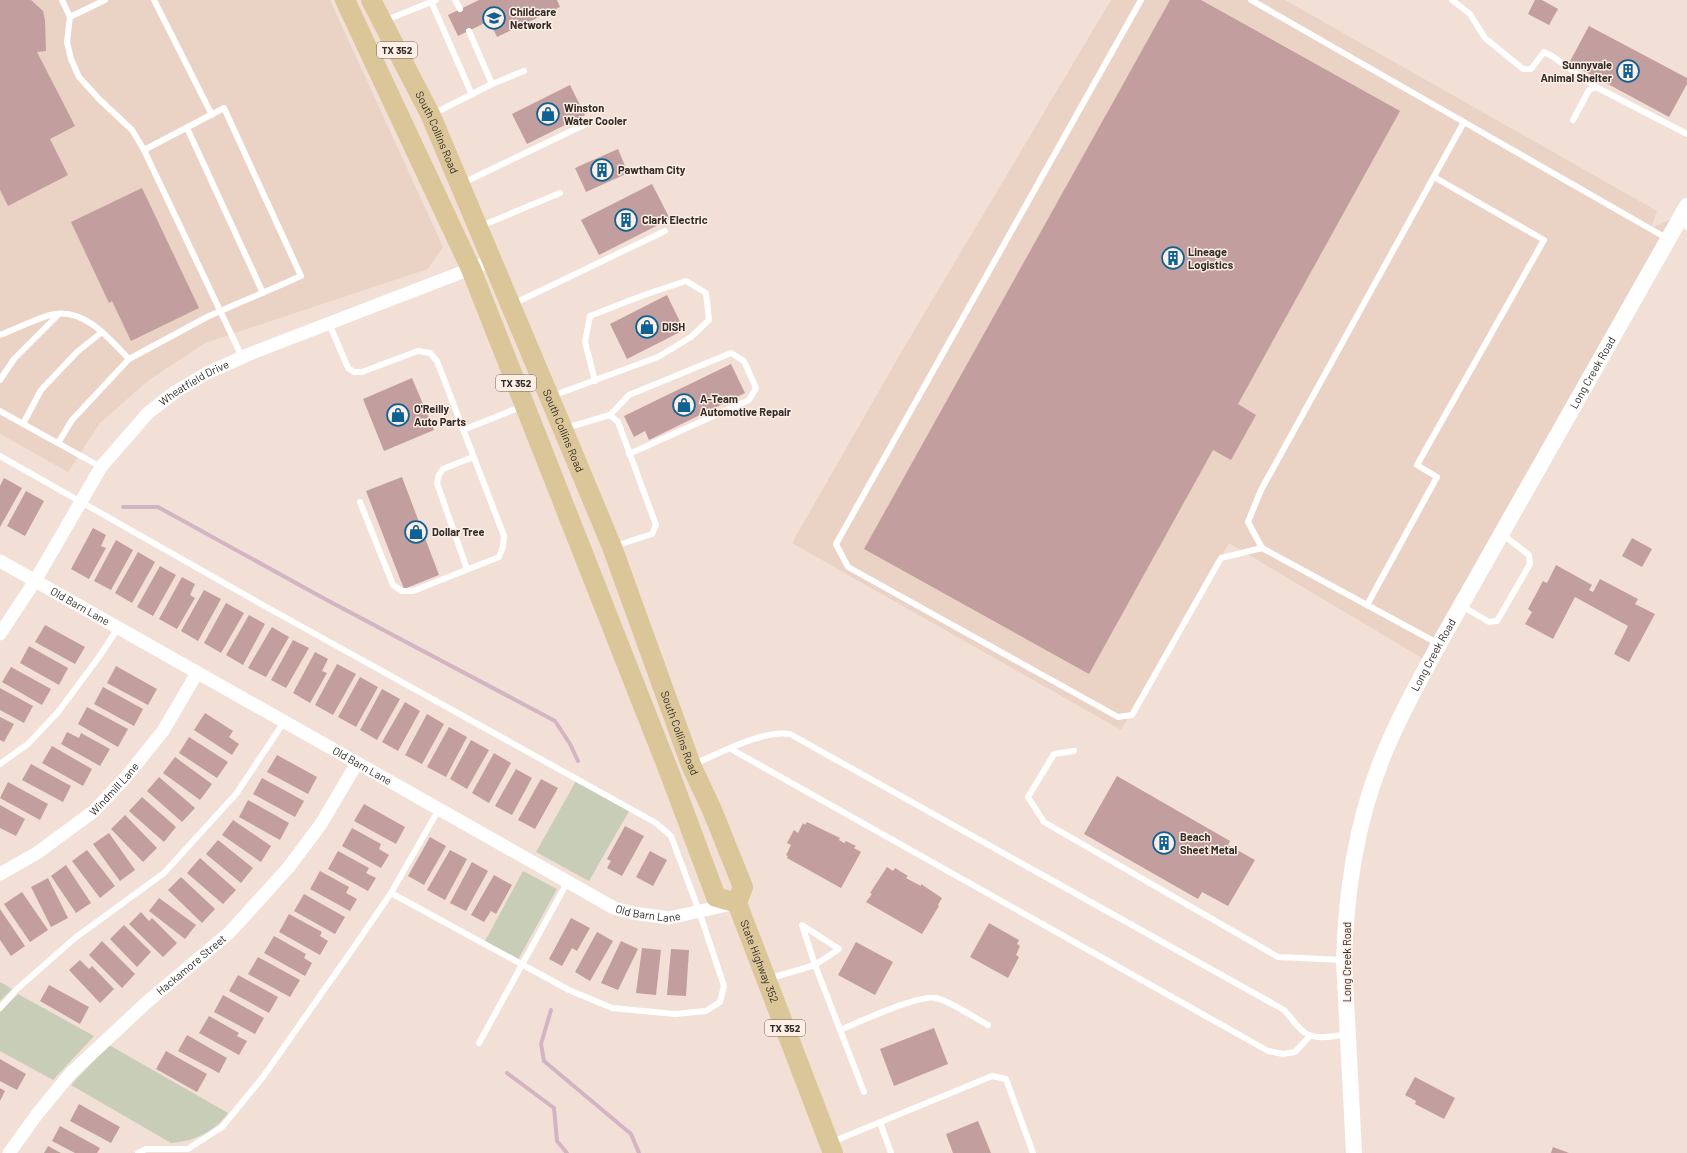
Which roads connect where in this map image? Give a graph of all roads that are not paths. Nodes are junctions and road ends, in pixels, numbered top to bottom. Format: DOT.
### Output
graph roads {
  1 [pos="62,0"];
  2 [pos="105,0"];
  3 [pos="154,0"];
  4 [pos="345,0"];
  5 [pos="371,0"];
  6 [pos="455,0"];
  7 [pos="1141,0"];
  8 [pos="1251,0"];
  9 [pos="1452,0"];
  10 [pos="434,1"];
  11 [pos="460,9"];
  12 [pos="70,17"];
  13 [pos="383,22"];
  14 [pos="469,31"];
  15 [pos="524,71"];
  16 [pos="492,84"];
  17 [pos="1596,87"];
  18 [pos="472,95"];
  19 [pos="212,115"];
  20 [pos="431,116"];
  21 [pos="1573,120"];
  22 [pos="1464,122"];
  23 [pos="588,123"];
  24 [pos="187,128"];
  25 [pos="1687,134"];
  26 [pos="144,150"];
  27 [pos="1434,177"];
  28 [pos="459,184"];
  29 [pos="560,193"];
  30 [pos="1685,216"];
  31 [pos="477,228"];
  32 [pos="665,231"];
  33 [pos="1668,239"];
  34 [pos="492,261"];
  35 [pos="471,269"];
  36 [pos="263,293"];
  37 [pos="510,306"];
  38 [pos="219,311"];
  39 [pos="59,314"];
  40 [pos="329,323"];
  41 [pos="102,332"];
  42 [pos="0,335"];
  43 [pos="242,357"];
  44 [pos="129,359"];
  45 [pos="0,380"];
  46 [pos="595,381"];
  47 [pos="549,397"];
  48 [pos="525,405"];
  49 [pos="0,411"];
  50 [pos="610,415"];
  51 [pos="23,424"];
  52 [pos="562,429"];
  53 [pos="463,430"];
  54 [pos="58,443"];
  55 [pos="630,454"];
  56 [pos="0,456"];
  57 [pos="473,457"];
  58 [pos="101,467"];
  59 [pos="81,501"];
  60 [pos="360,502"];
  61 [pos="1501,534"];
  62 [pos="612,547"];
  63 [pos="1262,548"];
  64 [pos="0,561"];
  65 [pos="467,570"];
  66 [pos="35,581"];
  67 [pos="1367,605"];
  68 [pos="1460,606"];
  69 [pos="118,628"];
  70 [pos="0,634"];
  71 [pos="1439,644"];
  72 [pos="197,673"];
  73 [pos="284,722"];
  74 [pos="731,749"];
  75 [pos="1074,751"];
  76 [pos="357,763"];
  77 [pos="0,764"];
  78 [pos="670,774"];
  79 [pos="695,774"];
  80 [pos="439,809"];
  81 [pos="0,874"];
  82 [pos="568,881"];
  83 [pos="390,893"];
  84 [pos="737,903"];
  85 [pos="699,911"];
  86 [pos="1344,960"];
  87 [pos="521,964"];
  88 [pos="815,965"];
  89 [pos="766,979"];
  90 [pos="0,1008"];
  91 [pos="988,1025"];
  92 [pos="840,1030"];
  93 [pos="1348,1034"];
  94 [pos="1310,1036"];
  95 [pos="479,1043"];
  96 [pos="864,1092"];
  97 [pos="880,1122"];
  98 [pos="831,1148"];
  99 [pos="189,1151"];
  100 [pos="8,1153"];
  101 [pos="138,1153"];
  102 [pos="891,1153"];
  103 [pos="1034,1153"];
  104 [pos="1354,1153"];
  1 -- 12 [label="lane"];
  2 -- 12 [label="lane"];
  3 -- 19 [label="lane"];
  4 -- 35 [label="main road, TX 352"];
  5 -- 13 [label="main road, South Collins Road / TX 352"];
  6 -- 11 [label="lane"];
  7 -- 63 [label="lane"];
  8 -- 22 [label="lane"];
  9 -- 17 [label="lane"];
  10 -- 13 [label="lane"];
  10 -- 18 [label="lane"];
  12 -- 26 [label="lane"];
  13 -- 20 [label="main road, South Collins Road / TX 352"];
  14 -- 16 [label="lane"];
  15 -- 16 [label="lane"];
  16 -- 18 [label="lane"];
  17 -- 21 [label="lane"];
  17 -- 25 [label="lane"];
  18 -- 20 [label="lane"];
  19 -- 24 [label="lane"];
  19 -- 36 [label="lane"];
  20 -- 28 [label="main road, South Collins Road / TX 352"];
  22 -- 27 [label="lane"];
  22 -- 33 [label="lane"];
  23 -- 28 [label="lane"];
  24 -- 26 [label="lane"];
  24 -- 36 [label="lane"];
  26 -- 38 [label="lane"];
  27 -- 63 [label="lane"];
  27 -- 67 [label="lane"];
  28 -- 31 [label="main road, South Collins Road / TX 352"];
  29 -- 31 [label="lane"];
  30 -- 33 [label="street, Long Creek Road"];
  31 -- 34 [label="main road, South Collins Road / TX 352"];
  32 -- 37 [label="lane"];
  33 -- 61 [label="street, Long Creek Road"];
  34 -- 35 [label="street, Wheatfield Drive"];
  34 -- 37 [label="main road, South Collins Road / TX 352"];
  35 -- 40 [label="street, Wheatfield Drive"];
  35 -- 48 [label="main road, TX 352"];
  36 -- 38 [label="lane"];
  37 -- 47 [label="main road, South Collins Road / TX 352"];
  38 -- 43 [label="lane"];
  38 -- 44 [label="lane"];
  39 -- 41 [label="lane"];
  39 -- 42 [label="lane"];
  39 -- 45 [label="lane"];
  40 -- 43 [label="street, Wheatfield Drive"];
  40 -- 53 [label="lane"];
  41 -- 44 [label="lane"];
  41 -- 51 [label="lane"];
  43 -- 58 [label="street, Wheatfield Drive"];
  44 -- 54 [label="lane"];
  46 -- 46 [label="lane"];
  46 -- 47 [label="lane"];
  47 -- 52 [label="main road, South Collins Road / TX 352"];
  48 -- 53 [label="lane"];
  48 -- 78 [label="main road, TX 352"];
  49 -- 51 [label="lane"];
  50 -- 52 [label="lane"];
  50 -- 55 [label="lane"];
  50 -- 55 [label="lane"];
  51 -- 54 [label="lane"];
  52 -- 62 [label="main road, South Collins Road / TX 352"];
  53 -- 57 [label="lane"];
  54 -- 58 [label="lane"];
  55 -- 62 [label="lane"];
  56 -- 59 [label="lane"];
  57 -- 65 [label="lane"];
  57 -- 65 [label="lane"];
  58 -- 59 [label="street, Wheatfield Drive"];
  59 -- 66 [label="street, Wheatfield Drive"];
  59 -- 85 [label="lane"];
  60 -- 65 [label="lane"];
  61 -- 68 [label="street, Long Creek Road"];
  61 -- 68 [label="lane"];
  62 -- 79 [label="main road, South Collins Road / TX 352"];
  63 -- 67 [label="lane"];
  64 -- 66 [label="street, Old Barn Lane"];
  66 -- 69 [label="street, Old Barn Lane"];
  66 -- 70 [label="street, Wheatfield Drive"];
  67 -- 71 [label="lane"];
  68 -- 71 [label="street, Long Creek Road"];
  69 -- 72 [label="street, Old Barn Lane"];
  69 -- 77 [label="lane"];
  71 -- 86 [label="street, Long Creek Road"];
  72 -- 73 [label="street, Old Barn Lane"];
  72 -- 81 [label="street, Windmill Lane"];
  73 -- 76 [label="street, Old Barn Lane"];
  73 -- 90 [label="lane"];
  74 -- 79 [label="lane"];
  74 -- 94 [label="lane"];
  74 -- 94 [label="lane"];
  75 -- 86 [label="lane"];
  76 -- 80 [label="street, Old Barn Lane"];
  76 -- 100 [label="street, Hackamore Street"];
  78 -- 79 [label="main road"];
  78 -- 84 [label="main road, TX 352"];
  79 -- 84 [label="main road, TX 352"];
  80 -- 82 [label="street, Old Barn Lane"];
  80 -- 83 [label="lane"];
  82 -- 85 [label="street, Old Barn Lane"];
  82 -- 87 [label="lane"];
  83 -- 87 [label="lane"];
  83 -- 99 [label="lane"];
  84 -- 85 [label="street, Old Barn Lane"];
  84 -- 89 [label="main road, State Highway 352 / TX 352"];
  85 -- 87 [label="lane"];
  86 -- 93 [label="street, Long Creek Road"];
  87 -- 95 [label="lane"];
  88 -- 88 [label="lane"];
  88 -- 89 [label="lane"];
  88 -- 92 [label="lane"];
  89 -- 98 [label="main road, State Highway 352 / TX 352"];
  91 -- 92 [label="lane"];
  92 -- 96 [label="lane"];
  93 -- 94 [label="lane"];
  93 -- 104 [label="street, Long Creek Road"];
  97 -- 98 [label="lane"];
  97 -- 102 [label="lane"];
  97 -- 103 [label="lane"];
  99 -- 101 [label="lane"];
}
